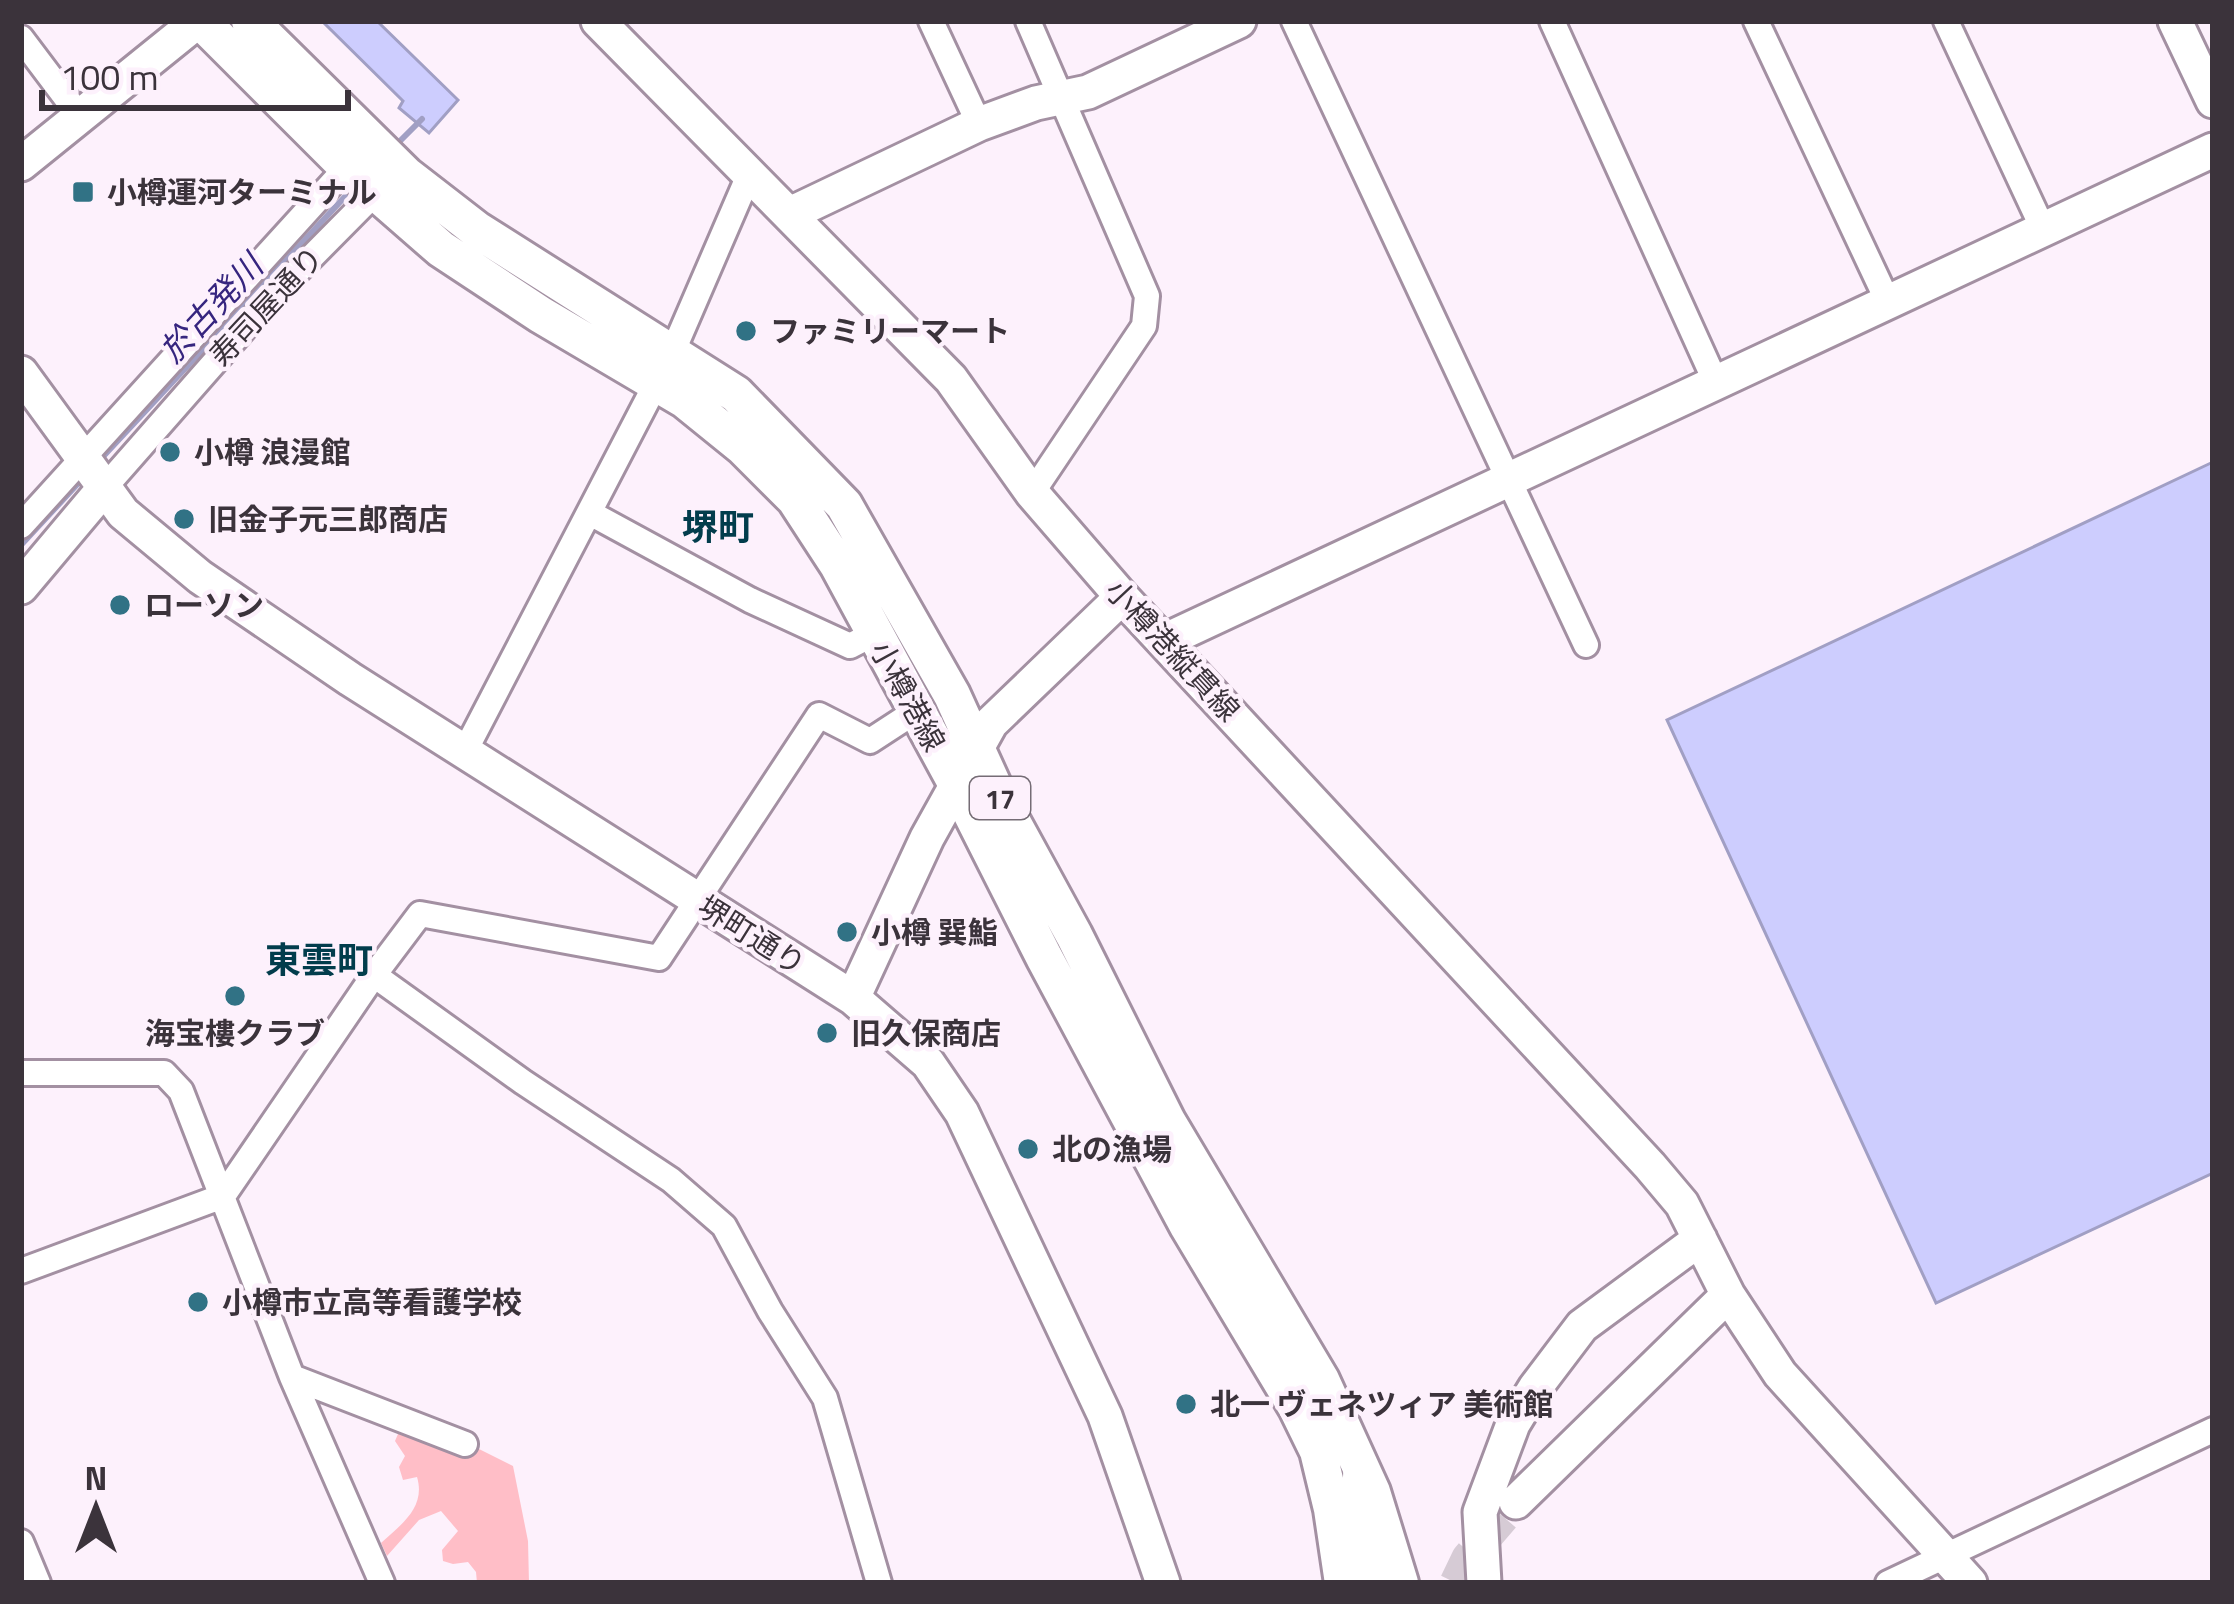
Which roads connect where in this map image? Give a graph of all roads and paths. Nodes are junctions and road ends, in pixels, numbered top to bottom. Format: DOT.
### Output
graph roads {
  1 [pos="200,21"];
  2 [pos="250,21"];
  3 [pos="598,21"];
  4 [pos="931,21"];
  5 [pos="1028,21"];
  6 [pos="1240,21"];
  7 [pos="1294,21"];
  8 [pos="1552,21"];
  9 [pos="1756,21"];
  10 [pos="1946,21"];
  11 [pos="2175,21"];
  12 [pos="21,38"];
  13 [pos="1064,97"];
  14 [pos="2213,101"];
  15 [pos="79,115"];
  16 [pos="979,124"];
  17 [pos="2213,150"];
  18 [pos="357,152"];
  19 [pos="21,164"];
  20 [pos="749,175"];
  21 [pos="391,184"];
  22 [pos="790,214"];
  23 [pos="2043,230"];
  24 [pos="1888,302"];
  25 [pos="664,366"];
  26 [pos="21,373"];
  27 [pos="1716,383"];
  28 [pos="96,472"];
  29 [pos="1508,480"];
  30 [pos="1032,494"];
  31 [pos="590,513"];
  32 [pos="21,526"];
  33 [pos="21,586"];
  34 [pos="1122,597"];
  35 [pos="873,634"];
  36 [pos="1164,640"];
  37 [pos="1586,645"];
  38 [pos="916,711"];
  39 [pos="976,746"];
  40 [pos="465,751"];
  41 [pos="956,783"];
  42 [pos="698,902"];
  43 [pos="374,975"];
  44 [pos="853,998"];
  45 [pos="21,1073"];
  46 [pos="223,1196"];
  47 [pos="1700,1239"];
  48 [pos="21,1271"];
  49 [pos="1728,1295"];
  50 [pos="292,1377"];
  51 [pos="2213,1430"];
  52 [pos="464,1444"];
  53 [pos="1360,1466"];
  54 [pos="1516,1502"];
  55 [pos="21,1542"];
  56 [pos="1948,1556"];
  57 [pos="38,1583"];
  58 [pos="382,1583"];
  59 [pos="879,1583"];
  60 [pos="1163,1583"];
  61 [pos="1342,1583"];
  62 [pos="1370,1583"];
  63 [pos="1400,1583"];
  64 [pos="1484,1583"];
  65 [pos="1888,1583"];
  66 [pos="1970,1583"];
  1 -- 15 [label="street"];
  1 -- 18 [label="main road, 小樽港線 / 17"];
  2 -- 18 [label="main road, 小樽港線 / 17"];
  3 -- 20 [label="street, 小樽港縦貫線"];
  4 -- 16 [label="street"];
  5 -- 13 [label="street"];
  6 -- 13 [label="street"];
  7 -- 29 [label="street"];
  8 -- 27 [label="street"];
  9 -- 24 [label="street"];
  10 -- 23 [label="street"];
  11 -- 14 [label="street"];
  12 -- 15 [label="street"];
  13 -- 16 [label="street"];
  13 -- 30 [label="street"];
  15 -- 19 [label="street"];
  16 -- 22 [label="street"];
  17 -- 23 [label="street"];
  18 -- 21 [label="main road, 小樽港線 / 17"];
  18 -- 28 [label="street, 寿司屋通り"];
  20 -- 22 [label="street, 小樽港縦貫線"];
  20 -- 25 [label="street"];
  21 -- 25 [label="main road, 小樽港線 / 17"];
  21 -- 28 [label="street, 寿司屋通り"];
  22 -- 30 [label="street, 小樽港縦貫線"];
  23 -- 24 [label="street"];
  24 -- 27 [label="street"];
  25 -- 31 [label="street"];
  25 -- 35 [label="main road, 小樽港線 / 17"];
  25 -- 39 [label="main road, 小樽港線 / 17"];
  26 -- 28 [label="street, 堺町通り"];
  27 -- 29 [label="street"];
  28 -- 32 [label="street, 寿司屋通り"];
  28 -- 33 [label="street, 寿司屋通り"];
  28 -- 40 [label="street, 堺町通り"];
  29 -- 36 [label="street"];
  29 -- 37 [label="street"];
  30 -- 34 [label="street, 小樽港縦貫線"];
  31 -- 35 [label="street"];
  31 -- 40 [label="street"];
  34 -- 36 [label="street, 小樽港縦貫線"];
  34 -- 39 [label="street"];
  35 -- 38 [label="main road, 小樽港線 / 17"];
  36 -- 47 [label="street, 小樽港縦貫線"];
  38 -- 41 [label="main road, 小樽港線 / 17"];
  38 -- 42 [label="street"];
  39 -- 41 [label="street"];
  39 -- 53 [label="main road, 小樽港線 / 17"];
  40 -- 42 [label="street, 堺町通り"];
  41 -- 44 [label="street"];
  41 -- 61 [label="main road, 小樽港線 / 17"];
  42 -- 43 [label="street"];
  42 -- 44 [label="street, 堺町通り"];
  43 -- 46 [label="street"];
  43 -- 59 [label="street"];
  44 -- 60 [label="street, 堺町通り"];
  45 -- 46 [label="street"];
  46 -- 48 [label="street"];
  46 -- 50 [label="street"];
  47 -- 49 [label="street, 小樽港縦貫線"];
  47 -- 64 [label="street"];
  49 -- 54 [label="street"];
  49 -- 56 [label="street, 小樽港縦貫線"];
  50 -- 52 [label="street"];
  50 -- 58 [label="street"];
  51 -- 56 [label="street"];
  53 -- 62 [label="street"];
  53 -- 63 [label="main road, 小樽港線 / 17"];
  55 -- 57 [label="street"];
  56 -- 65 [label="street"];
  56 -- 66 [label="street, 小樽港縦貫線"];
}
